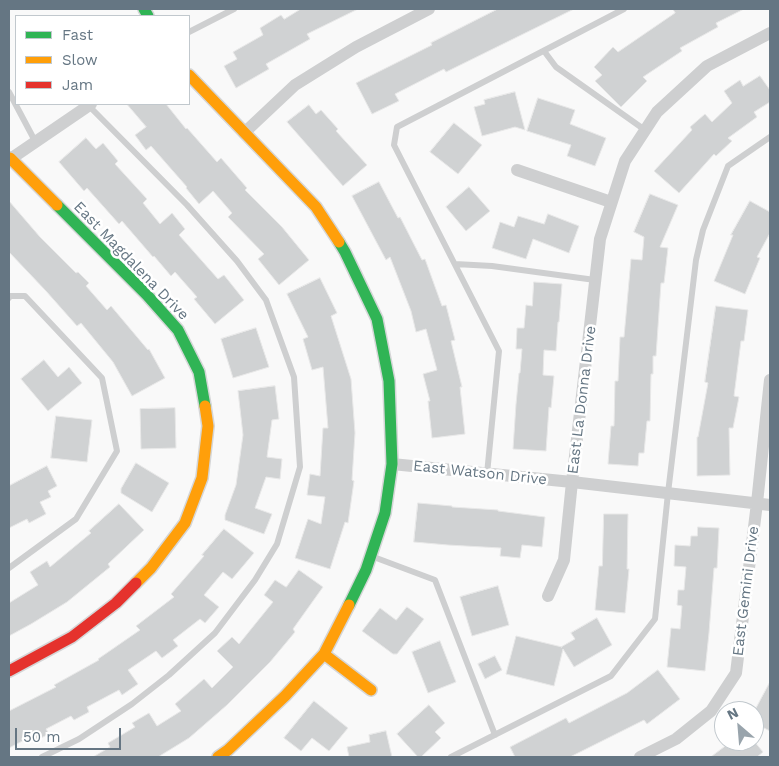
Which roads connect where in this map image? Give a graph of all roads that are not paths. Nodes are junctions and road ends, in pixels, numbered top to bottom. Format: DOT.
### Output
graph roads {
  1 [pos="234,9"];
  2 [pos="429,9"];
  3 [pos="624,9"];
  4 [pos="190,31"];
  5 [pos="770,33"];
  6 [pos="544,51"];
  7 [pos="190,76"];
  8 [pos="9,92"];
  9 [pos="15,103"];
  10 [pos="16,105"];
  11 [pos="90,105"];
  12 [pos="645,130"];
  13 [pos="244,133"];
  14 [pos="770,137"];
  15 [pos="35,141"];
  16 [pos="10,159"];
  17 [pos="517,170"];
  18 [pos="611,202"];
  19 [pos="455,264"];
  20 [pos="596,280"];
  21 [pos="9,298"];
  22 [pos="770,380"];
  23 [pos="392,464"];
  24 [pos="487,474"];
  25 [pos="572,482"];
  26 [pos="668,493"];
  27 [pos="764,504"];
  28 [pos="371,556"];
  29 [pos="9,568"];
  30 [pos="548,596"];
  31 [pos="324,654"];
  32 [pos="9,671"];
  33 [pos="371,690"];
  34 [pos="495,735"];
  35 [pos="42,757"];
  36 [pos="218,757"];
  37 [pos="451,757"];
  38 [pos="640,757"];
  1 -- 4 [label="lane"];
  2 -- 13 [label="street"];
  3 -- 6 [label="lane"];
  5 -- 12 [label="street, East La Donna Drive"];
  6 -- 12 [label="lane"];
  6 -- 19 [label="lane"];
  7 -- 13 [label="street"];
  8 -- 9 [label="lane"];
  10 -- 15 [label="lane"];
  11 -- 15 [label="street"];
  11 -- 35 [label="lane"];
  12 -- 18 [label="street, East La Donna Drive"];
  13 -- 23 [label="street"];
  14 -- 26 [label="lane"];
  15 -- 16 [label="street"];
  16 -- 32 [label="street, East Magdalena Drive"];
  17 -- 18 [label="street"];
  18 -- 20 [label="street, East La Donna Drive"];
  19 -- 20 [label="lane"];
  19 -- 24 [label="lane"];
  20 -- 25 [label="street, East La Donna Drive"];
  21 -- 29 [label="lane"];
  22 -- 27 [label="street, East Gemini Drive"];
  23 -- 24 [label="street, East Watson Drive"];
  23 -- 28 [label="street, East Watson Drive"];
  24 -- 25 [label="street, East Watson Drive"];
  25 -- 26 [label="street, East Watson Drive"];
  25 -- 30 [label="street, East La Donna Drive"];
  26 -- 27 [label="street, East Watson Drive"];
  26 -- 34 [label="lane"];
  27 -- 38 [label="street, East Gemini Drive"];
  28 -- 31 [label="street, East Watson Drive"];
  28 -- 34 [label="lane"];
  31 -- 33 [label="street"];
  31 -- 36 [label="street, East Watson Drive"];
  34 -- 37 [label="lane"];
}
